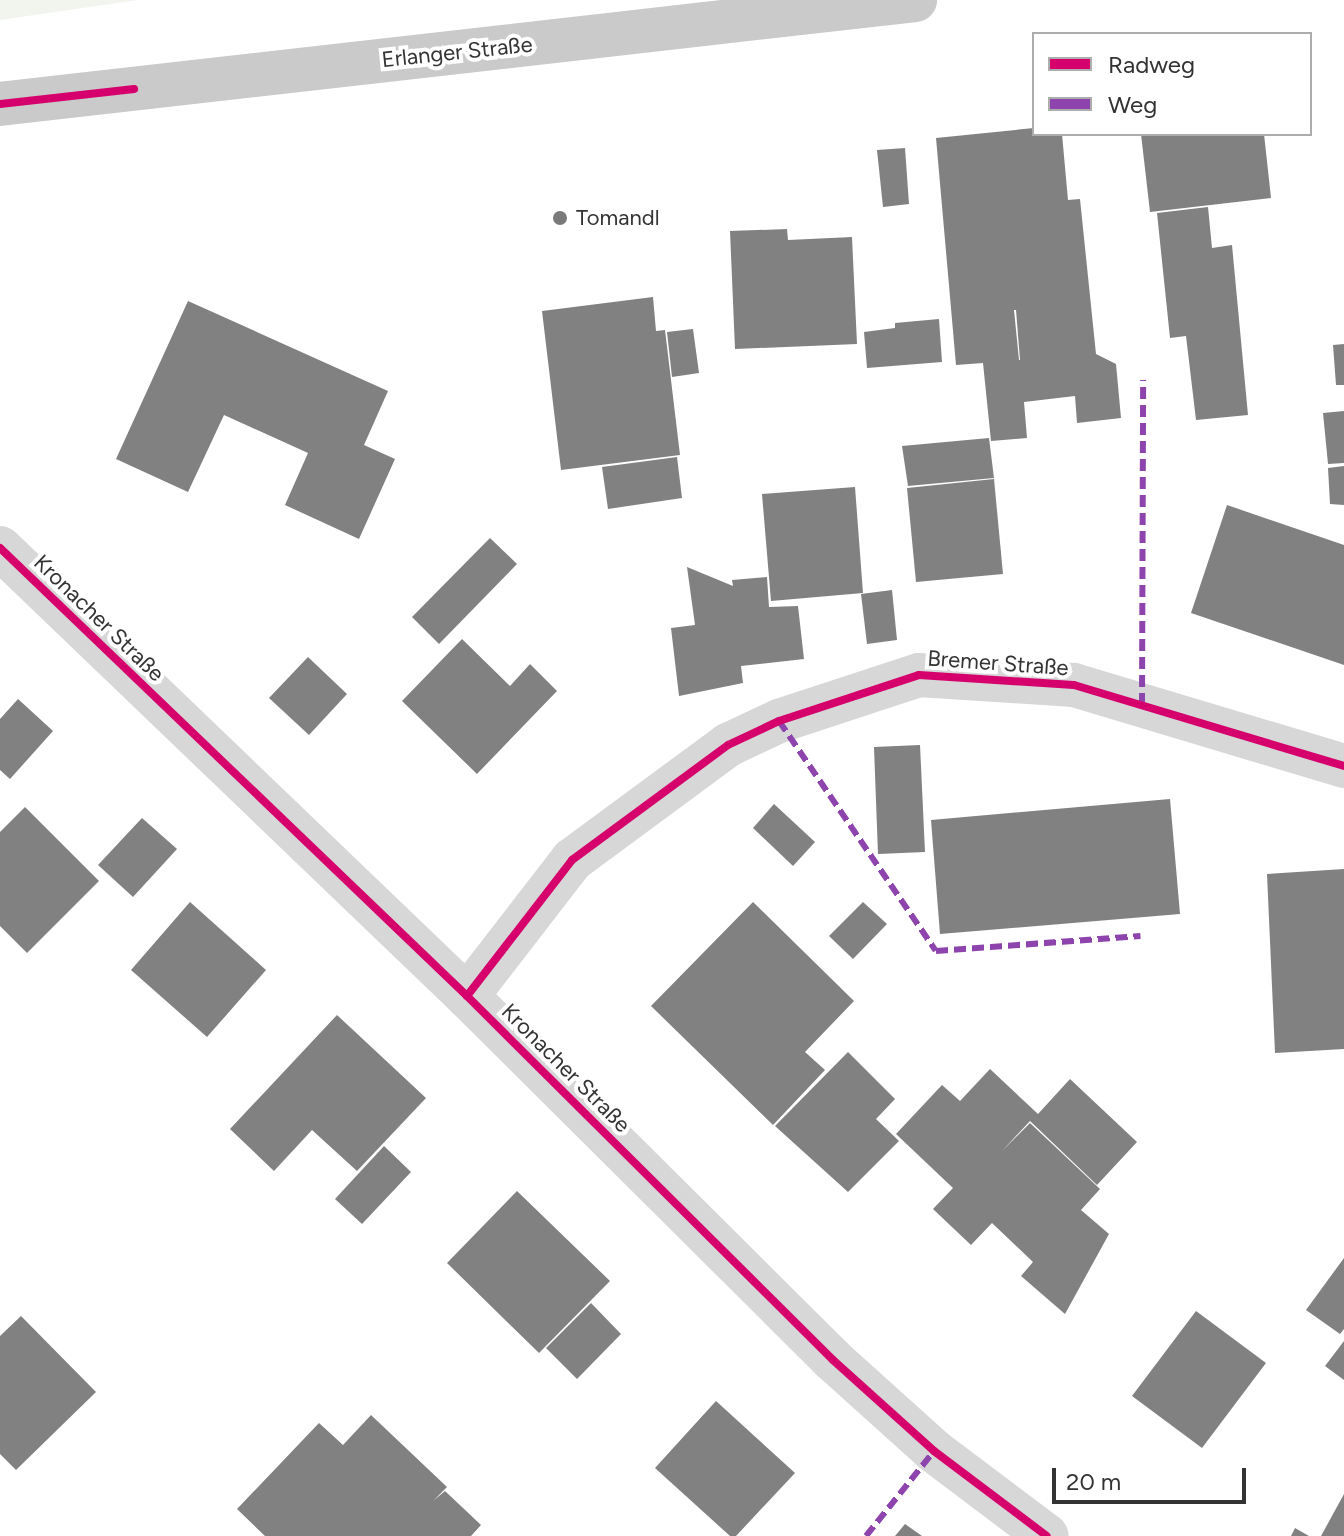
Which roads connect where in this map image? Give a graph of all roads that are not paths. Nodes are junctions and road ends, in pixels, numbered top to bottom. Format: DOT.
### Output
graph roads {
  1 [pos="915,0"];
  2 [pos="0,104"];
  3 [pos="0,548"];
  4 [pos="1344,766"];
  5 [pos="467,996"];
  6 [pos="1047,1536"];
  1 -- 2 [label="main road, Erlanger Straße"];
  3 -- 5 [label="street, Kronacher Straße"];
  4 -- 5 [label="street, Bremer Straße"];
  5 -- 6 [label="street, Kronacher Straße"];
}
